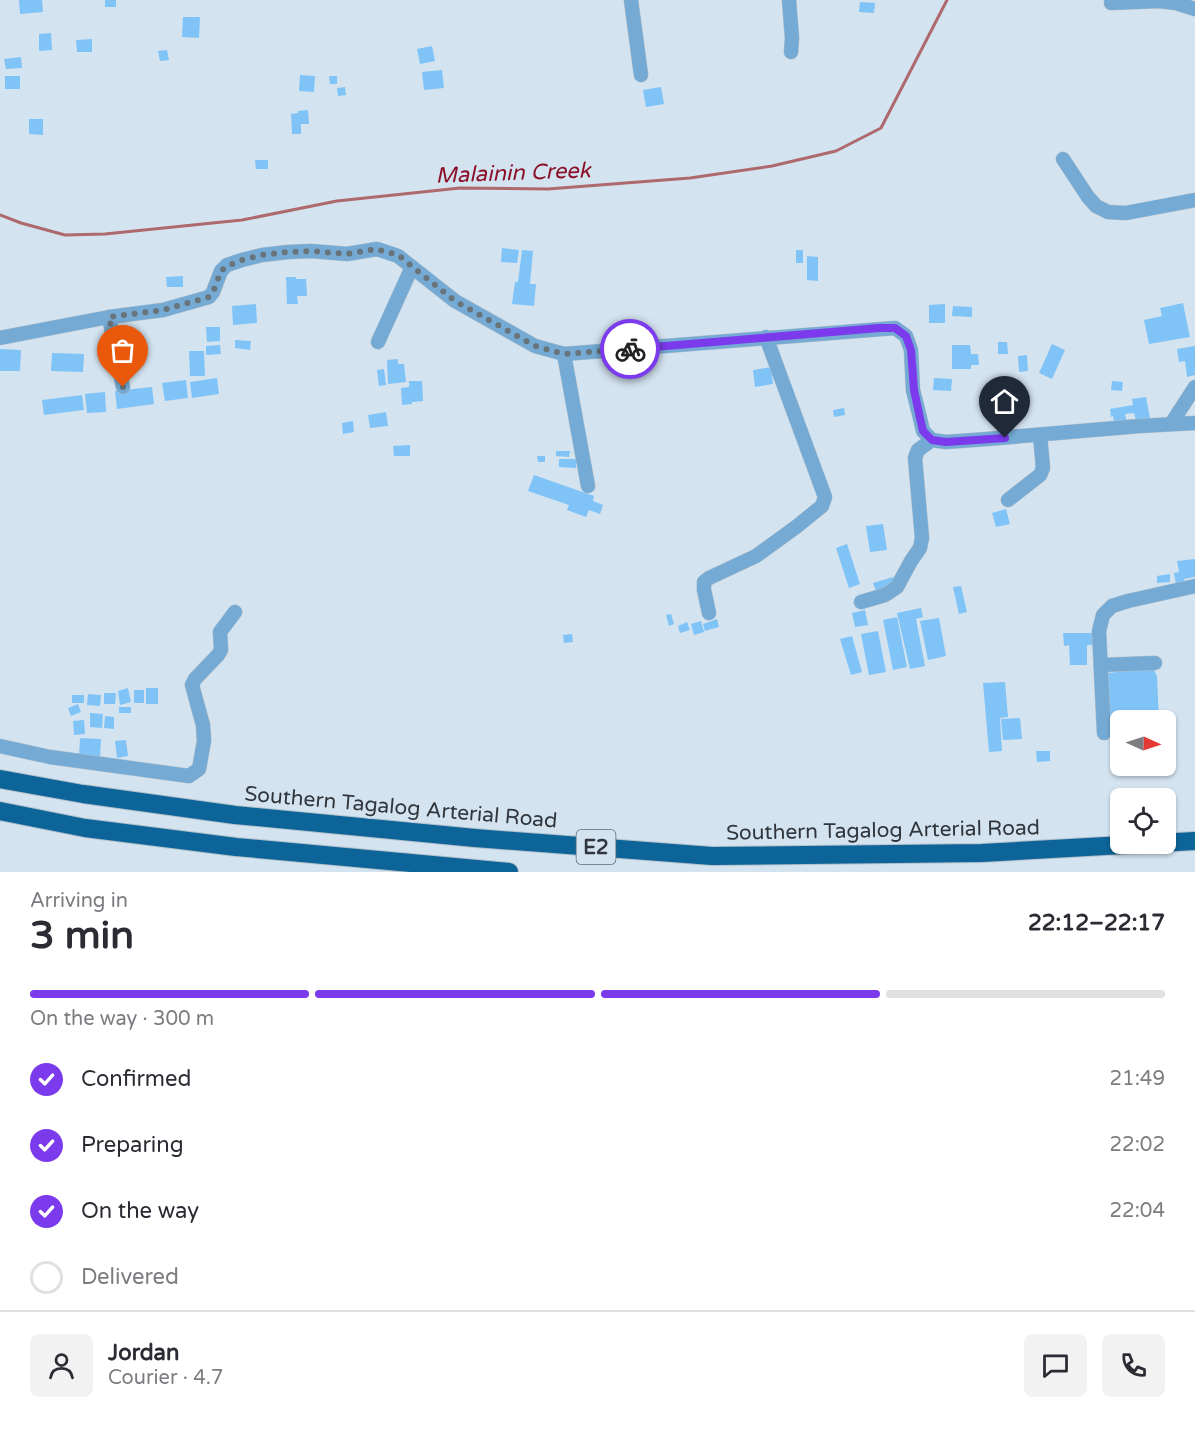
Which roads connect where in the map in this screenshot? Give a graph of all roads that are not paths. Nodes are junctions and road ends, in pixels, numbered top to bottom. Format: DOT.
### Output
graph roads {
  1 [pos="632,0"];
  2 [pos="789,0"];
  3 [pos="1111,3"];
  4 [pos="1195,9"];
  5 [pos="791,52"];
  6 [pos="641,75"];
  7 [pos="1063,159"];
  8 [pos="1195,200"];
  9 [pos="412,267"];
  10 [pos="109,317"];
  11 [pos="0,338"];
  12 [pos="766,338"];
  13 [pos="378,342"];
  14 [pos="564,354"];
  15 [pos="123,387"];
  16 [pos="1195,387"];
  17 [pos="1195,423"];
  18 [pos="1171,424"];
  19 [pos="1040,435"];
  20 [pos="932,440"];
  21 [pos="588,486"];
  22 [pos="1008,500"];
  23 [pos="1195,586"];
  24 [pos="861,602"];
  25 [pos="235,612"];
  26 [pos="709,613"];
  27 [pos="1155,663"];
  28 [pos="1101,665"];
  29 [pos="1104,733"];
  30 [pos="0,746"];
  31 [pos="0,779"];
  32 [pos="0,812"];
  33 [pos="1195,841"];
  34 [pos="509,872"];
  1 -- 6 [label="street"];
  2 -- 5 [label="street"];
  3 -- 4 [label="street"];
  7 -- 8 [label="street"];
  9 -- 10 [label="street"];
  9 -- 13 [label="street"];
  9 -- 14 [label="street"];
  10 -- 11 [label="street"];
  10 -- 15 [label="street"];
  12 -- 14 [label="street"];
  12 -- 20 [label="street"];
  12 -- 26 [label="street"];
  14 -- 21 [label="street"];
  16 -- 18 [label="street"];
  17 -- 18 [label="street"];
  18 -- 19 [label="street"];
  19 -- 20 [label="street"];
  19 -- 22 [label="street"];
  20 -- 24 [label="street"];
  23 -- 28 [label="street"];
  25 -- 30 [label="street"];
  27 -- 28 [label="street"];
  28 -- 29 [label="street"];
  31 -- 33 [label="highway, Southern Tagalog Arterial Road / E2"];
  32 -- 34 [label="highway"];
}
